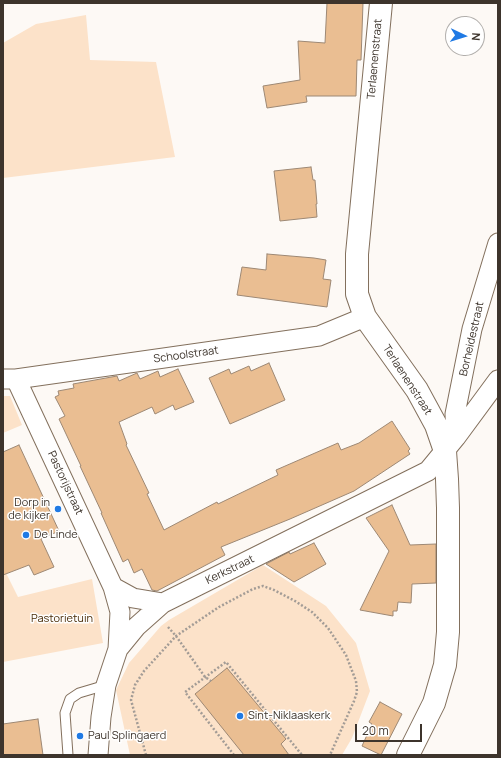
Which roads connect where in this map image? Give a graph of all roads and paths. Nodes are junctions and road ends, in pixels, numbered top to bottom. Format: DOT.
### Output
graph roads {
  1 [pos="380,3"];
  2 [pos="498,243"];
  3 [pos="365,316"];
  4 [pos="10,379"];
  5 [pos="498,380"];
  6 [pos="450,444"];
  7 [pos="113,587"];
  8 [pos="158,608"];
  9 [pos="176,636"];
  10 [pos="118,650"];
  11 [pos="205,677"];
  12 [pos="211,681"];
  13 [pos="106,685"];
  14 [pos="68,755"];
  15 [pos="98,755"];
  16 [pos="146,755"];
  17 [pos="234,755"];
  18 [pos="302,755"];
  19 [pos="330,755"];
  20 [pos="408,755"];
  1 -- 3 [label="street, Terlaenenstraat"];
  2 -- 6 [label="street, Borheidestraat"];
  3 -- 4 [label="street, Schoolstraat"];
  3 -- 6 [label="street, Terlaenenstraat"];
  4 -- 7 [label="street, Pastorijstraat"];
  5 -- 6 [label="street, Kerkstraat"];
  6 -- 8 [label="street, Kerkstraat"];
  6 -- 20 [label="street, Terlaenenstraat"];
  7 -- 8 [label="street"];
  7 -- 10 [label="street, Pastorijstraat"];
  8 -- 9 [label="path"];
  8 -- 10 [label="street, Kerkstraat"];
  9 -- 11 [label="path"];
  9 -- 16 [label="path"];
  9 -- 19 [label="path"];
  10 -- 13 [label="street, Kerkstraat"];
  11 -- 12 [label="path"];
  11 -- 17 [label="path"];
  11 -- 18 [label="path"];
  13 -- 14 [label="lane"];
  13 -- 15 [label="street, Kerkstraat"];
}
